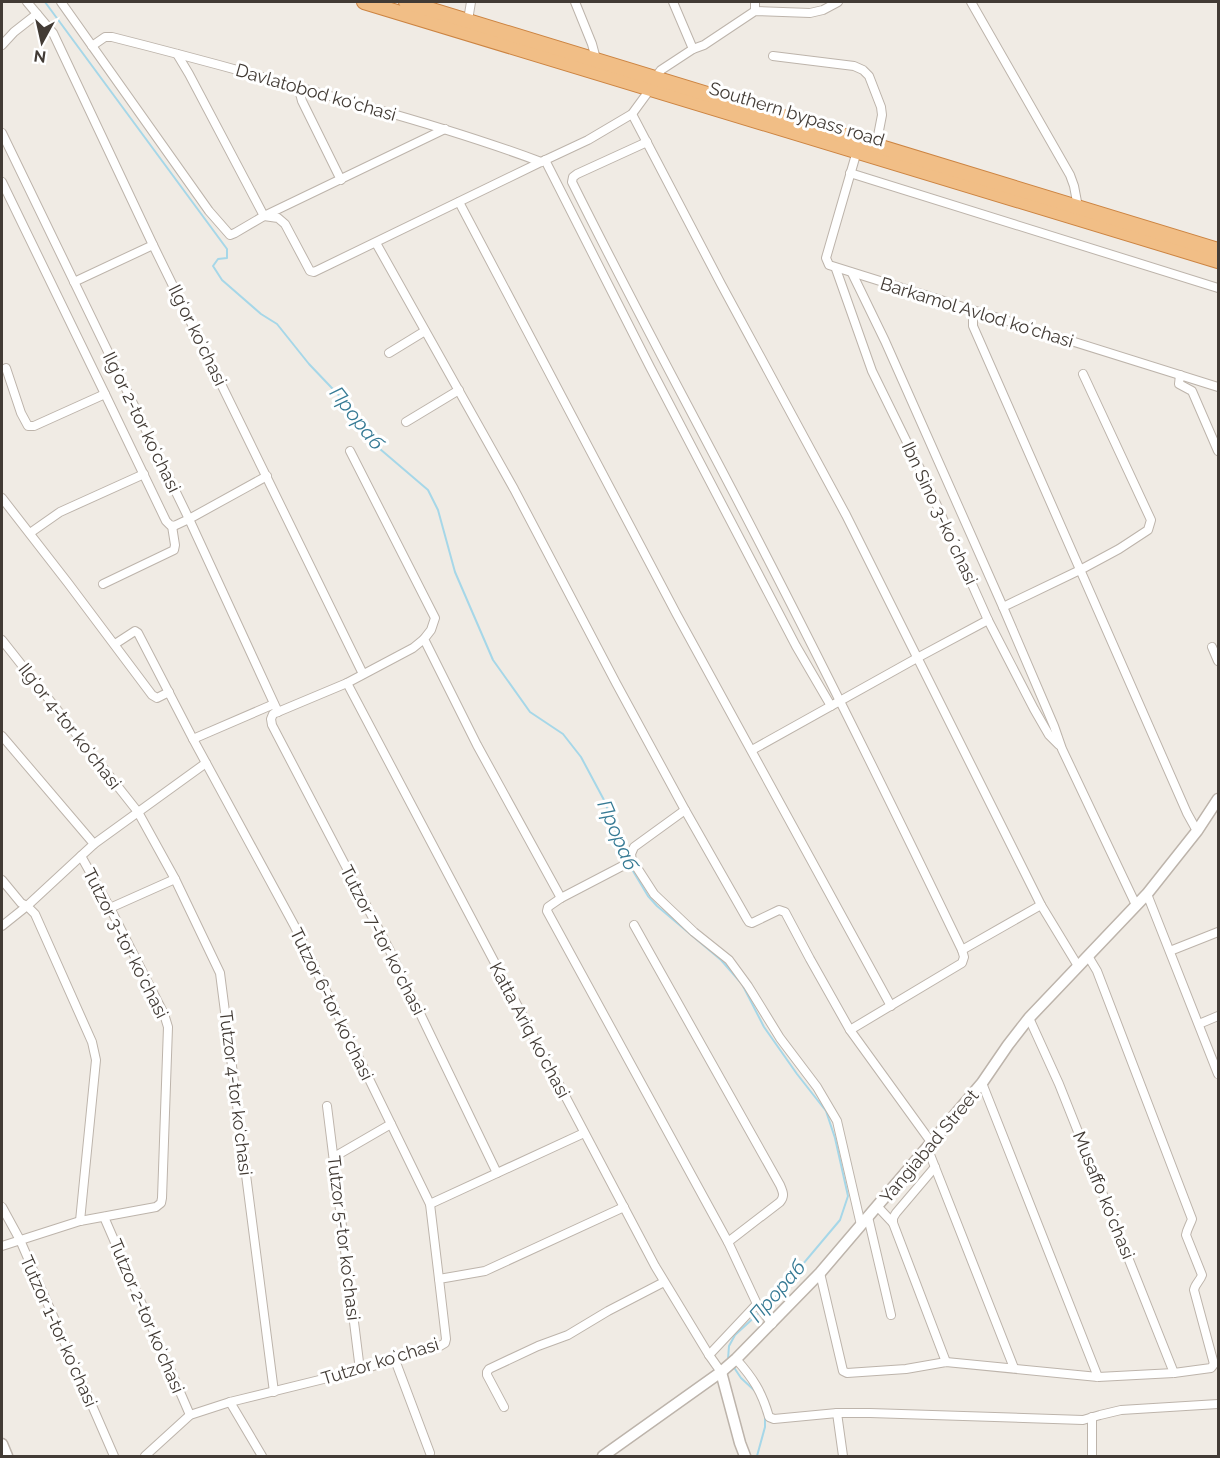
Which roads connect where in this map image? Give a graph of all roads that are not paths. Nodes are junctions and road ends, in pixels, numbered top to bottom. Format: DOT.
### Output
graph roads {
  1 [pos="27,2"];
  2 [pos="61,2"];
  3 [pos="364,2"];
  4 [pos="406,2"];
  5 [pos="471,2"];
  6 [pos="575,2"];
  7 [pos="673,2"];
  8 [pos="754,2"];
  9 [pos="838,2"];
  10 [pos="971,2"];
  11 [pos="755,11"];
  12 [pos="37,14"];
  13 [pos="468,20"];
  14 [pos="2,45"];
  15 [pos="92,46"];
  16 [pos="693,49"];
  17 [pos="177,54"];
  18 [pos="773,56"];
  19 [pos="596,59"];
  20 [pos="653,83"];
  21 [pos="298,86"];
  22 [pos="632,114"];
  23 [pos="445,129"];
  24 [pos="2,134"];
  25 [pos="647,142"];
  26 [pos="876,146"];
  27 [pos="857,151"];
  28 [pos="543,161"];
  29 [pos="850,173"];
  30 [pos="341,180"];
  31 [pos="2,182"];
  32 [pos="459,202"];
  33 [pos="1078,207"];
  34 [pos="264,216"];
  35 [pos="376,243"];
  36 [pos="153,245"];
  37 [pos="605,249"];
  38 [pos="1218,250"];
  39 [pos="593,254"];
  40 [pos="1218,261"];
  41 [pos="836,268"];
  42 [pos="852,273"];
  43 [pos="74,282"];
  44 [pos="1218,288"];
  45 [pos="973,311"];
  46 [pos="425,331"];
  47 [pos="389,353"];
  48 [pos="6,368"];
  49 [pos="1083,374"];
  50 [pos="1180,375"];
  51 [pos="1218,387"];
  52 [pos="459,390"];
  53 [pos="105,394"];
  54 [pos="406,422"];
  55 [pos="350,451"];
  56 [pos="1218,451"];
  57 [pos="144,474"];
  58 [pos="267,476"];
  59 [pos="2,498"];
  60 [pos="189,519"];
  61 [pos="172,526"];
  62 [pos="30,533"];
  63 [pos="1080,570"];
  64 [pos="103,584"];
  65 [pos="1003,607"];
  66 [pos="988,620"];
  67 [pos="2,639"];
  68 [pos="424,639"];
  69 [pos="114,644"];
  70 [pos="1212,647"];
  71 [pos="917,658"];
  72 [pos="1218,661"];
  73 [pos="363,674"];
  74 [pos="347,682"];
  75 [pos="169,692"];
  76 [pos="274,704"];
  77 [pos="835,704"];
  78 [pos="278,712"];
  79 [pos="2,735"];
  80 [pos="193,739"];
  81 [pos="5,746"];
  82 [pos="1062,748"];
  83 [pos="752,750"];
  84 [pos="206,763"];
  85 [pos="1218,799"];
  86 [pos="685,810"];
  87 [pos="138,812"];
  88 [pos="1197,831"];
  89 [pos="94,844"];
  90 [pos="81,856"];
  91 [pos="629,863"];
  92 [pos="175,879"];
  93 [pos="2,880"];
  94 [pos="1147,894"];
  95 [pos="561,898"];
  96 [pos="1041,905"];
  97 [pos="1136,905"];
  98 [pos="27,906"];
  99 [pos="110,908"];
  100 [pos="634,925"];
  101 [pos="2,926"];
  102 [pos="1218,932"];
  103 [pos="962,950"];
  104 [pos="1170,951"];
  105 [pos="1088,956"];
  106 [pos="1078,966"];
  107 [pos="891,1006"];
  108 [pos="1218,1016"];
  109 [pos="1029,1018"];
  110 [pos="1199,1024"];
  111 [pos="850,1030"];
  112 [pos="1218,1074"];
  113 [pos="982,1083"];
  114 [pos="327,1106"];
  115 [pos="391,1124"];
  116 [pos="584,1133"];
  117 [pos="929,1144"];
  118 [pos="334,1157"];
  119 [pos="935,1167"];
  120 [pos="497,1173"];
  121 [pos="430,1204"];
  122 [pos="877,1206"];
  123 [pos="2,1207"];
  124 [pos="624,1207"];
  125 [pos="104,1217"];
  126 [pos="80,1221"];
  127 [pos="865,1221"];
  128 [pos="893,1223"];
  129 [pos="20,1240"];
  130 [pos="728,1242"];
  131 [pos="2,1246"];
  132 [pos="820,1273"];
  133 [pos="440,1279"];
  134 [pos="664,1282"];
  135 [pos="756,1304"];
  136 [pos="891,1315"];
  137 [pos="772,1324"];
  138 [pos="709,1355"];
  139 [pos="736,1359"];
  140 [pos="395,1360"];
  141 [pos="946,1362"];
  142 [pos="1014,1368"];
  143 [pos="360,1370"];
  144 [pos="721,1372"];
  145 [pos="1174,1373"];
  146 [pos="1098,1377"];
  147 [pos="274,1392"];
  148 [pos="230,1402"];
  149 [pos="1218,1404"];
  150 [pos="504,1407"];
  151 [pos="837,1413"];
  152 [pos="190,1415"];
  153 [pos="1092,1418"];
  154 [pos="2,1444"];
  155 [pos="430,1453"];
  156 [pos="5,1456"];
  157 [pos="114,1456"];
  158 [pos="146,1456"];
  159 [pos="262,1456"];
  160 [pos="603,1456"];
  161 [pos="745,1456"];
  162 [pos="843,1456"];
  163 [pos="1092,1456"];
  1 -- 12 [label="street, Ilgʻor koʻchasi"];
  2 -- 15 [label="street"];
  3 -- 20 [label="highway, Southern bypass road"];
  4 -- 13 [label="highway, Southern bypass road"];
  5 -- 13 [label="street"];
  6 -- 19 [label="street"];
  7 -- 16 [label="street"];
  8 -- 11 [label="street"];
  9 -- 11 [label="street"];
  10 -- 33 [label="street"];
  11 -- 16 [label="street"];
  12 -- 14 [label="street"];
  12 -- 36 [label="street, Ilgʻor koʻchasi"];
  13 -- 19 [label="highway, Southern bypass road"];
  15 -- 17 [label="street, Davlatobod koʻchasi"];
  15 -- 34 [label="street"];
  16 -- 20 [label="street"];
  17 -- 21 [label="street, Davlatobod koʻchasi"];
  17 -- 34 [label="street"];
  18 -- 26 [label="street"];
  19 -- 20 [label="highway, Southern bypass road"];
  20 -- 22 [label="street"];
  20 -- 26 [label="highway, Southern bypass road"];
  20 -- 27 [label="highway, Southern bypass road"];
  21 -- 23 [label="street, Davlatobod koʻchasi"];
  21 -- 30 [label="street"];
  22 -- 25 [label="street"];
  22 -- 28 [label="street"];
  23 -- 28 [label="street, Davlatobod koʻchasi"];
  23 -- 30 [label="street"];
  24 -- 43 [label="street, Ilgʻor 2-tor koʻchasi"];
  25 -- 37 [label="street"];
  25 -- 71 [label="street"];
  26 -- 33 [label="highway, Southern bypass road"];
  27 -- 29 [label="street"];
  27 -- 40 [label="highway, Southern bypass road"];
  28 -- 32 [label="street"];
  28 -- 39 [label="street"];
  29 -- 41 [label="street"];
  29 -- 44 [label="street"];
  30 -- 34 [label="street"];
  31 -- 53 [label="street"];
  32 -- 35 [label="street"];
  32 -- 83 [label="street"];
  33 -- 38 [label="highway, Southern bypass road"];
  34 -- 35 [label="street"];
  35 -- 46 [label="street"];
  36 -- 43 [label="street"];
  36 -- 58 [label="street, Ilgʻor koʻchasi"];
  37 -- 39 [label="street"];
  37 -- 77 [label="street"];
  39 -- 77 [label="street"];
  41 -- 42 [label="street, Barkamol Avlod koʻchasi"];
  41 -- 66 [label="street, Ibn Sino 3-koʼchasi"];
  42 -- 45 [label="street, Barkamol Avlod koʻchasi"];
  42 -- 65 [label="street, Ibn Sino 3-koʼchasi"];
  43 -- 60 [label="street, Ilgʻor 2-tor koʻchasi"];
  45 -- 50 [label="street, Barkamol Avlod koʻchasi"];
  45 -- 63 [label="street"];
  46 -- 47 [label="street"];
  46 -- 52 [label="street"];
  48 -- 53 [label="street"];
  49 -- 63 [label="street"];
  50 -- 51 [label="street, Barkamol Avlod koʻchasi"];
  50 -- 56 [label="street"];
  52 -- 54 [label="street"];
  52 -- 86 [label="street"];
  53 -- 57 [label="street"];
  55 -- 68 [label="street"];
  57 -- 61 [label="street"];
  57 -- 62 [label="street"];
  58 -- 60 [label="street"];
  58 -- 73 [label="street, Ilgʻor koʻchasi"];
  59 -- 62 [label="street"];
  60 -- 61 [label="street"];
  60 -- 76 [label="street, Ilgʻor 2-tor koʻchasi"];
  61 -- 64 [label="street"];
  62 -- 69 [label="street"];
  63 -- 65 [label="street"];
  63 -- 88 [label="street"];
  65 -- 82 [label="street, Ibn Sino 3-koʼchasi"];
  66 -- 71 [label="street"];
  66 -- 82 [label="street, Ibn Sino 3-koʼchasi"];
  67 -- 87 [label="street, Ilgʻor 4-tor koʻchasi"];
  68 -- 73 [label="street"];
  68 -- 95 [label="street"];
  69 -- 75 [label="street"];
  69 -- 75 [label="street, Tutzor 6-tor koʻchasi"];
  70 -- 72 [label="street"];
  71 -- 77 [label="street"];
  71 -- 96 [label="street"];
  73 -- 74 [label="street"];
  74 -- 78 [label="street"];
  74 -- 116 [label="street, Katta Ariq koʻchasi"];
  75 -- 80 [label="street, Tutzor 6-tor koʻchasi"];
  76 -- 78 [label="street, Ilgʻor 2-tor koʻchasi"];
  76 -- 80 [label="street"];
  77 -- 83 [label="street"];
  77 -- 103 [label="street"];
  78 -- 120 [label="street, Tutzor 7-tor koʻchasi"];
  79 -- 81 [label="street, Tutzor 3-tor koʻchasi"];
  80 -- 84 [label="street, Tutzor 6-tor koʻchasi"];
  81 -- 89 [label="street, Tutzor 3-tor koʻchasi"];
  82 -- 97 [label="street, Ibn Sino 3-koʼchasi"];
  83 -- 107 [label="street"];
  84 -- 87 [label="street"];
  84 -- 115 [label="street, Tutzor 6-tor koʻchasi"];
  85 -- 88 [label="street, Yangiabad Street"];
  86 -- 91 [label="street"];
  86 -- 111 [label="street"];
  87 -- 89 [label="street"];
  87 -- 92 [label="street, Tutzor 4-tor koʻchasi"];
  88 -- 94 [label="street, Yangiabad Street"];
  89 -- 90 [label="street, Tutzor 3-tor koʻchasi"];
  90 -- 98 [label="street"];
  90 -- 99 [label="street, Tutzor 3-tor koʻchasi"];
  91 -- 95 [label="street"];
  91 -- 127 [label="street"];
  92 -- 99 [label="street"];
  92 -- 147 [label="street, Tutzor 4-tor koʻchasi"];
  93 -- 98 [label="street"];
  94 -- 97 [label="street, Yangiabad Street"];
  94 -- 104 [label="street"];
  95 -- 130 [label="street"];
  96 -- 103 [label="street"];
  96 -- 106 [label="street"];
  97 -- 105 [label="street, Yangiabad Street"];
  98 -- 101 [label="street"];
  98 -- 126 [label="street"];
  99 -- 125 [label="street, Tutzor 3-tor koʻchasi"];
  100 -- 130 [label="street"];
  102 -- 104 [label="street"];
  103 -- 107 [label="street"];
  104 -- 110 [label="street"];
  105 -- 106 [label="street, Yangiabad Street"];
  105 -- 145 [label="street"];
  106 -- 109 [label="street, Yangiabad Street"];
  107 -- 111 [label="street"];
  108 -- 110 [label="street"];
  109 -- 113 [label="street, Yangiabad Street"];
  109 -- 145 [label="street, Musaffo koʻchasi"];
  110 -- 112 [label="street"];
  111 -- 117 [label="street"];
  113 -- 117 [label="street, Yangiabad Street"];
  113 -- 146 [label="street"];
  114 -- 118 [label="street, Tutzor 5-tor koʻchasi"];
  115 -- 118 [label="street"];
  115 -- 121 [label="street, Tutzor 6-tor koʻchasi"];
  116 -- 120 [label="street"];
  116 -- 124 [label="street, Katta Ariq koʻchasi"];
  117 -- 119 [label="street"];
  117 -- 122 [label="street, Yangiabad Street"];
  118 -- 143 [label="street, Tutzor 5-tor koʻchasi"];
  119 -- 128 [label="street"];
  119 -- 142 [label="street"];
  120 -- 121 [label="street"];
  121 -- 133 [label="street, Tutzor 6-tor koʻchasi"];
  122 -- 127 [label="street, Yangiabad Street"];
  122 -- 128 [label="street"];
  123 -- 129 [label="street, Tutzor 1-tor koʻchasi"];
  124 -- 133 [label="street"];
  124 -- 134 [label="street, Katta Ariq koʻchasi"];
  125 -- 126 [label="street"];
  125 -- 152 [label="street, Tutzor 2-tor koʻchasi"];
  126 -- 129 [label="street"];
  127 -- 132 [label="street, Yangiabad Street"];
  127 -- 136 [label="street"];
  128 -- 141 [label="street"];
  129 -- 131 [label="street"];
  129 -- 157 [label="street, Tutzor 1-tor koʻchasi"];
  130 -- 135 [label="street"];
  132 -- 137 [label="street, Yangiabad Street"];
  132 -- 141 [label="street"];
  133 -- 140 [label="street, Tutzor koʻchasi"];
  134 -- 138 [label="street, Katta Ariq koʻchasi"];
  134 -- 150 [label="street"];
  135 -- 137 [label="street"];
  135 -- 138 [label="street"];
  137 -- 139 [label="street, Yangiabad Street"];
  138 -- 144 [label="street, Katta Ariq koʻchasi"];
  139 -- 144 [label="street, Yangiabad Street"];
  139 -- 151 [label="street"];
  140 -- 143 [label="street, Tutzor koʻchasi"];
  140 -- 155 [label="street"];
  141 -- 142 [label="street"];
  142 -- 146 [label="street"];
  143 -- 147 [label="street, Tutzor koʻchasi"];
  144 -- 160 [label="street, Yangiabad Street"];
  144 -- 161 [label="street"];
  145 -- 146 [label="street"];
  147 -- 148 [label="street, Tutzor koʻchasi"];
  148 -- 152 [label="street, Tutzor koʻchasi"];
  148 -- 159 [label="street"];
  149 -- 153 [label="street"];
  151 -- 153 [label="street"];
  151 -- 162 [label="street"];
  152 -- 158 [label="street, Tutzor koʻchasi"];
  153 -- 163 [label="street"];
  154 -- 156 [label="street"];
}
